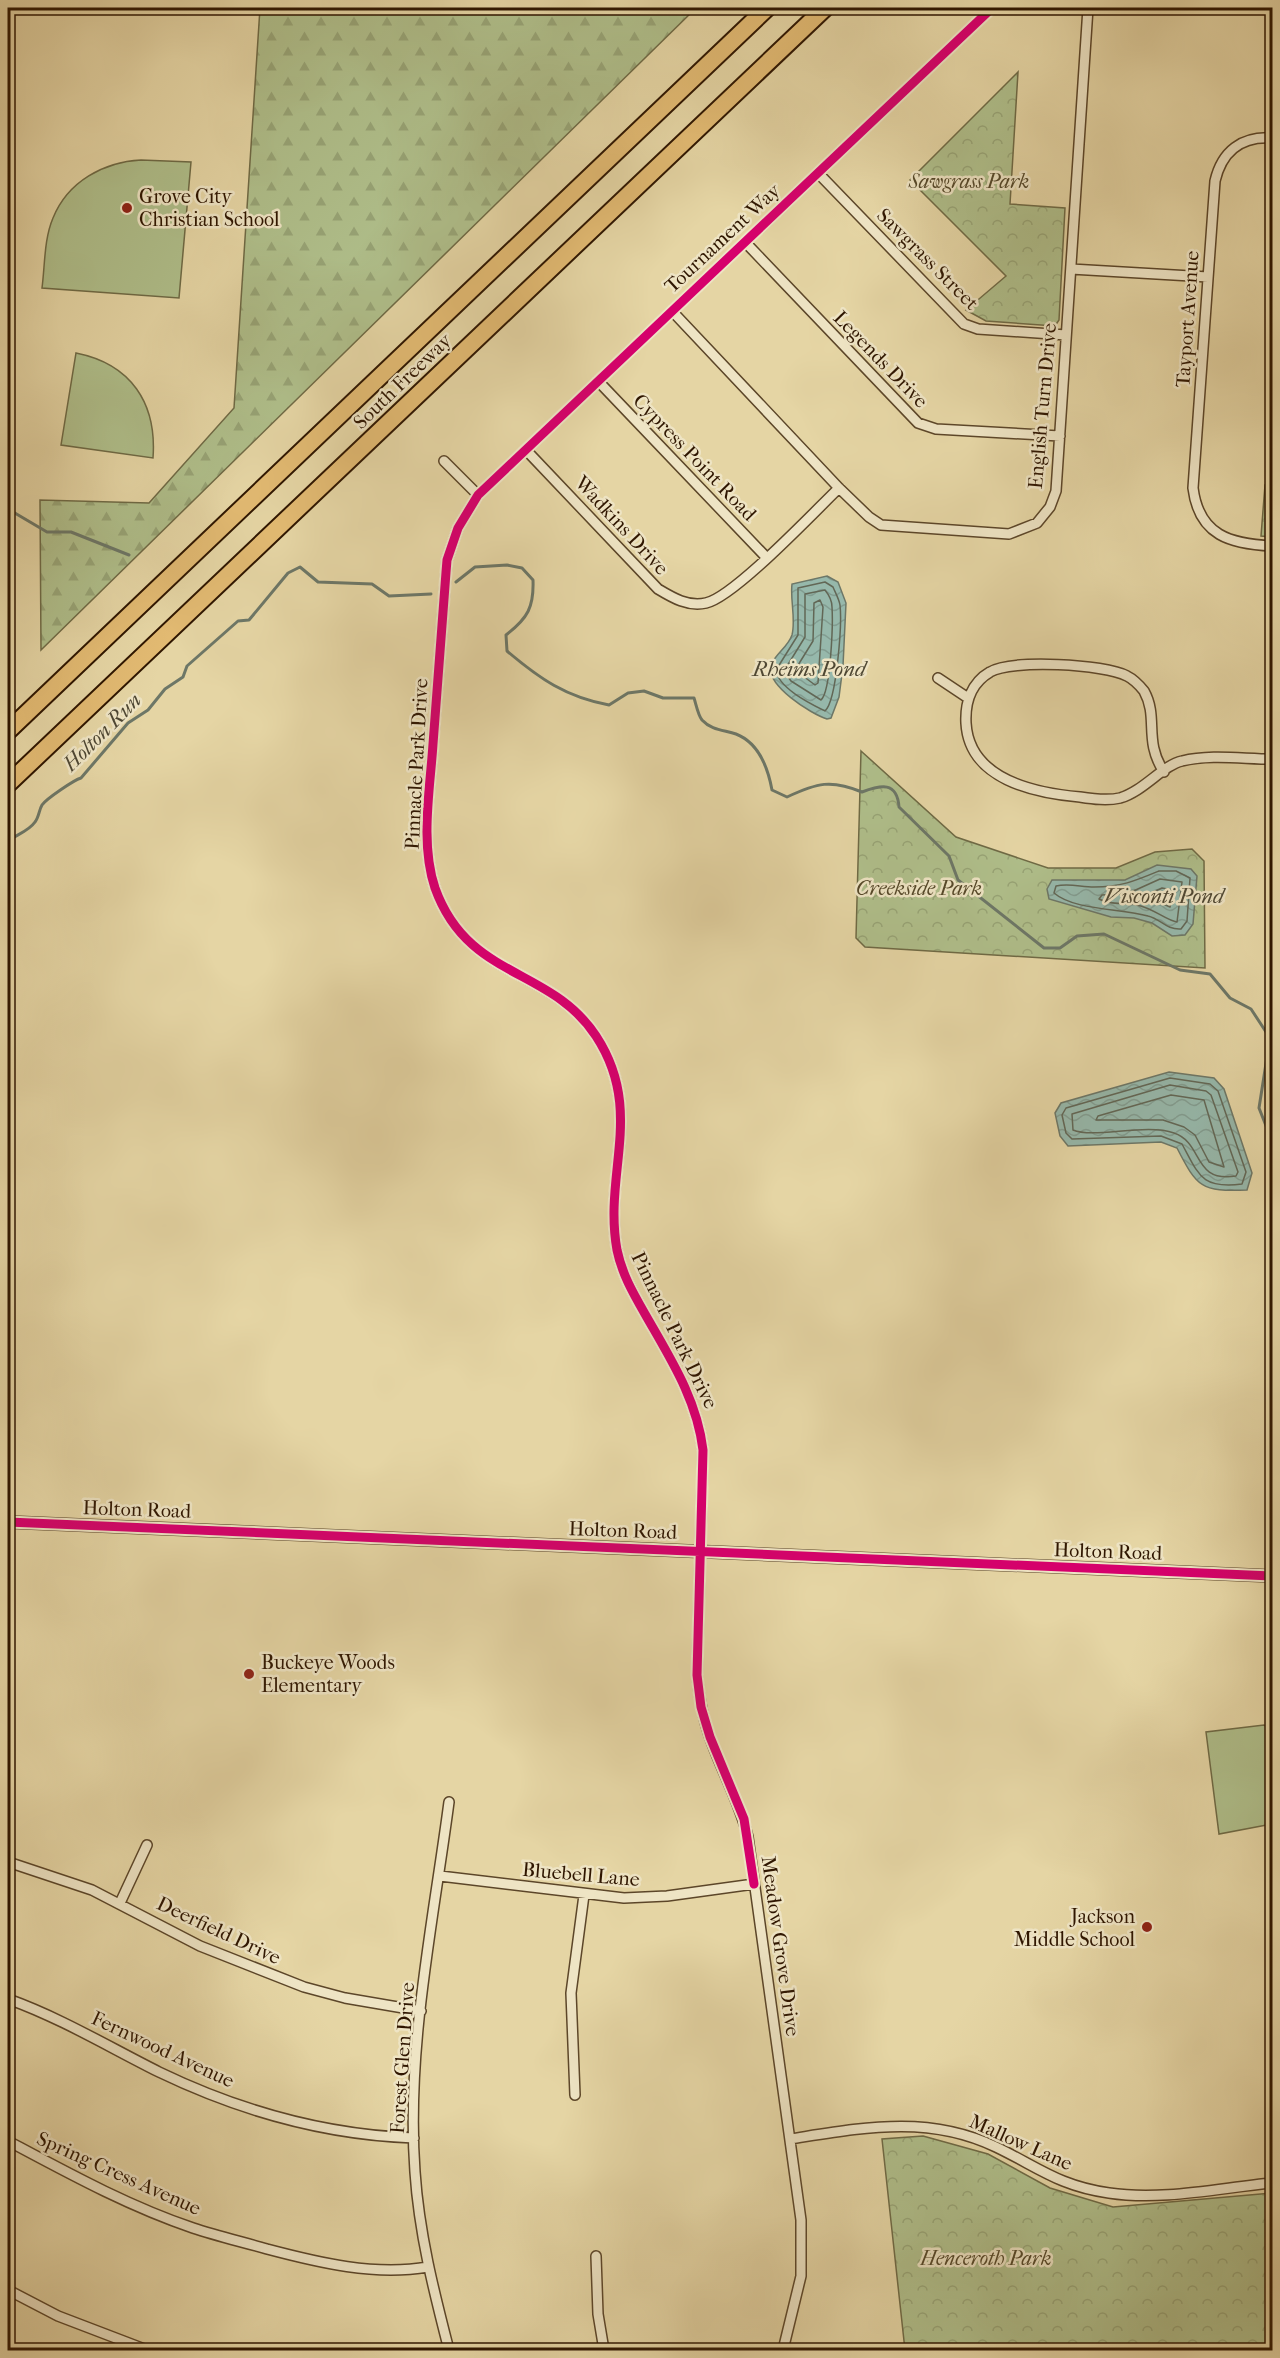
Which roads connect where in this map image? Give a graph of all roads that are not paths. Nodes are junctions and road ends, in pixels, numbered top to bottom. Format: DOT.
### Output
graph roads {
  1 [pos="767,8"];
  2 [pos="825,8"];
  3 [pos="992,8"];
  4 [pos="1088,8"];
  5 [pos="1272,138"];
  6 [pos="818,172"];
  7 [pos="745,242"];
  8 [pos="1071,269"];
  9 [pos="1208,277"];
  10 [pos="672,311"];
  11 [pos="1066,335"];
  12 [pos="598,381"];
  13 [pos="1060,436"];
  14 [pos="526,450"];
  15 [pos="444,461"];
  16 [pos="839,488"];
  17 [pos="478,495"];
  18 [pos="1272,546"];
  19 [pos="766,557"];
  20 [pos="938,678"];
  21 [pos="968,698"];
  22 [pos="8,731"];
  23 [pos="1272,759"];
  24 [pos="1164,772"];
  25 [pos="8,784"];
  26 [pos="8,1522"];
  27 [pos="700,1551"];
  28 [pos="1272,1576"];
  29 [pos="449,1802"];
  30 [pos="147,1845"];
  31 [pos="8,1862"];
  32 [pos="440,1876"];
  33 [pos="754,1884"];
  34 [pos="584,1895"];
  35 [pos="120,1904"];
  36 [pos="8,1999"];
  37 [pos="421,2011"];
  38 [pos="575,2095"];
  39 [pos="414,2138"];
  40 [pos="790,2139"];
  41 [pos="8,2141"];
  42 [pos="1272,2183"];
  43 [pos="596,2256"];
  44 [pos="428,2267"];
  45 [pos="8,2290"];
  46 [pos="147,2350"];
  47 [pos="449,2350"];
  48 [pos="604,2350"];
  49 [pos="783,2350"];
  1 -- 22 [label="highway, South Freeway"];
  2 -- 25 [label="highway, South Freeway"];
  3 -- 6 [label="street, Tournament Way"];
  4 -- 8 [label="street, English Turn Drive"];
  5 -- 9 [label="street, Tayport Avenue"];
  6 -- 7 [label="street, Tournament Way"];
  6 -- 11 [label="street, Sawgrass Street"];
  7 -- 10 [label="street, Tournament Way"];
  7 -- 13 [label="street, Legends Drive"];
  8 -- 9 [label="street"];
  8 -- 11 [label="street, English Turn Drive"];
  9 -- 18 [label="street, Tayport Avenue"];
  10 -- 12 [label="street, Tournament Way"];
  10 -- 16 [label="street, English Turn Drive"];
  11 -- 13 [label="street, English Turn Drive"];
  12 -- 14 [label="street, Tournament Way"];
  12 -- 19 [label="street, Cypress Point Road"];
  13 -- 16 [label="street, English Turn Drive"];
  14 -- 17 [label="street, Tournament Way"];
  14 -- 19 [label="street, Wadkins Drive"];
  15 -- 17 [label="street"];
  16 -- 19 [label="street, Wadkins Drive"];
  17 -- 27 [label="street, Pinnacle Park Drive"];
  20 -- 21 [label="street"];
  21 -- 24 [label="street"];
  21 -- 24 [label="street"];
  23 -- 24 [label="street"];
  26 -- 27 [label="street, Holton Road"];
  27 -- 28 [label="street, Holton Road"];
  27 -- 33 [label="street, Meadow Grove Drive"];
  29 -- 32 [label="street, Forest Glen Drive"];
  30 -- 35 [label="street"];
  31 -- 35 [label="street, Deerfield Drive"];
  32 -- 34 [label="street, Bluebell Lane"];
  32 -- 37 [label="street, Forest Glen Drive"];
  33 -- 34 [label="street, Bluebell Lane"];
  33 -- 40 [label="street, Meadow Grove Drive"];
  34 -- 38 [label="street"];
  35 -- 37 [label="street, Deerfield Drive"];
  36 -- 39 [label="street, Fernwood Avenue"];
  37 -- 39 [label="street, Forest Glen Drive"];
  39 -- 44 [label="street, Forest Glen Drive"];
  40 -- 42 [label="street, Mallow Lane"];
  40 -- 49 [label="street, Meadow Grove Drive"];
  41 -- 44 [label="street, Spring Cress Avenue"];
  43 -- 48 [label="street"];
  44 -- 47 [label="street, Forest Glen Drive"];
  45 -- 46 [label="street"];
}
